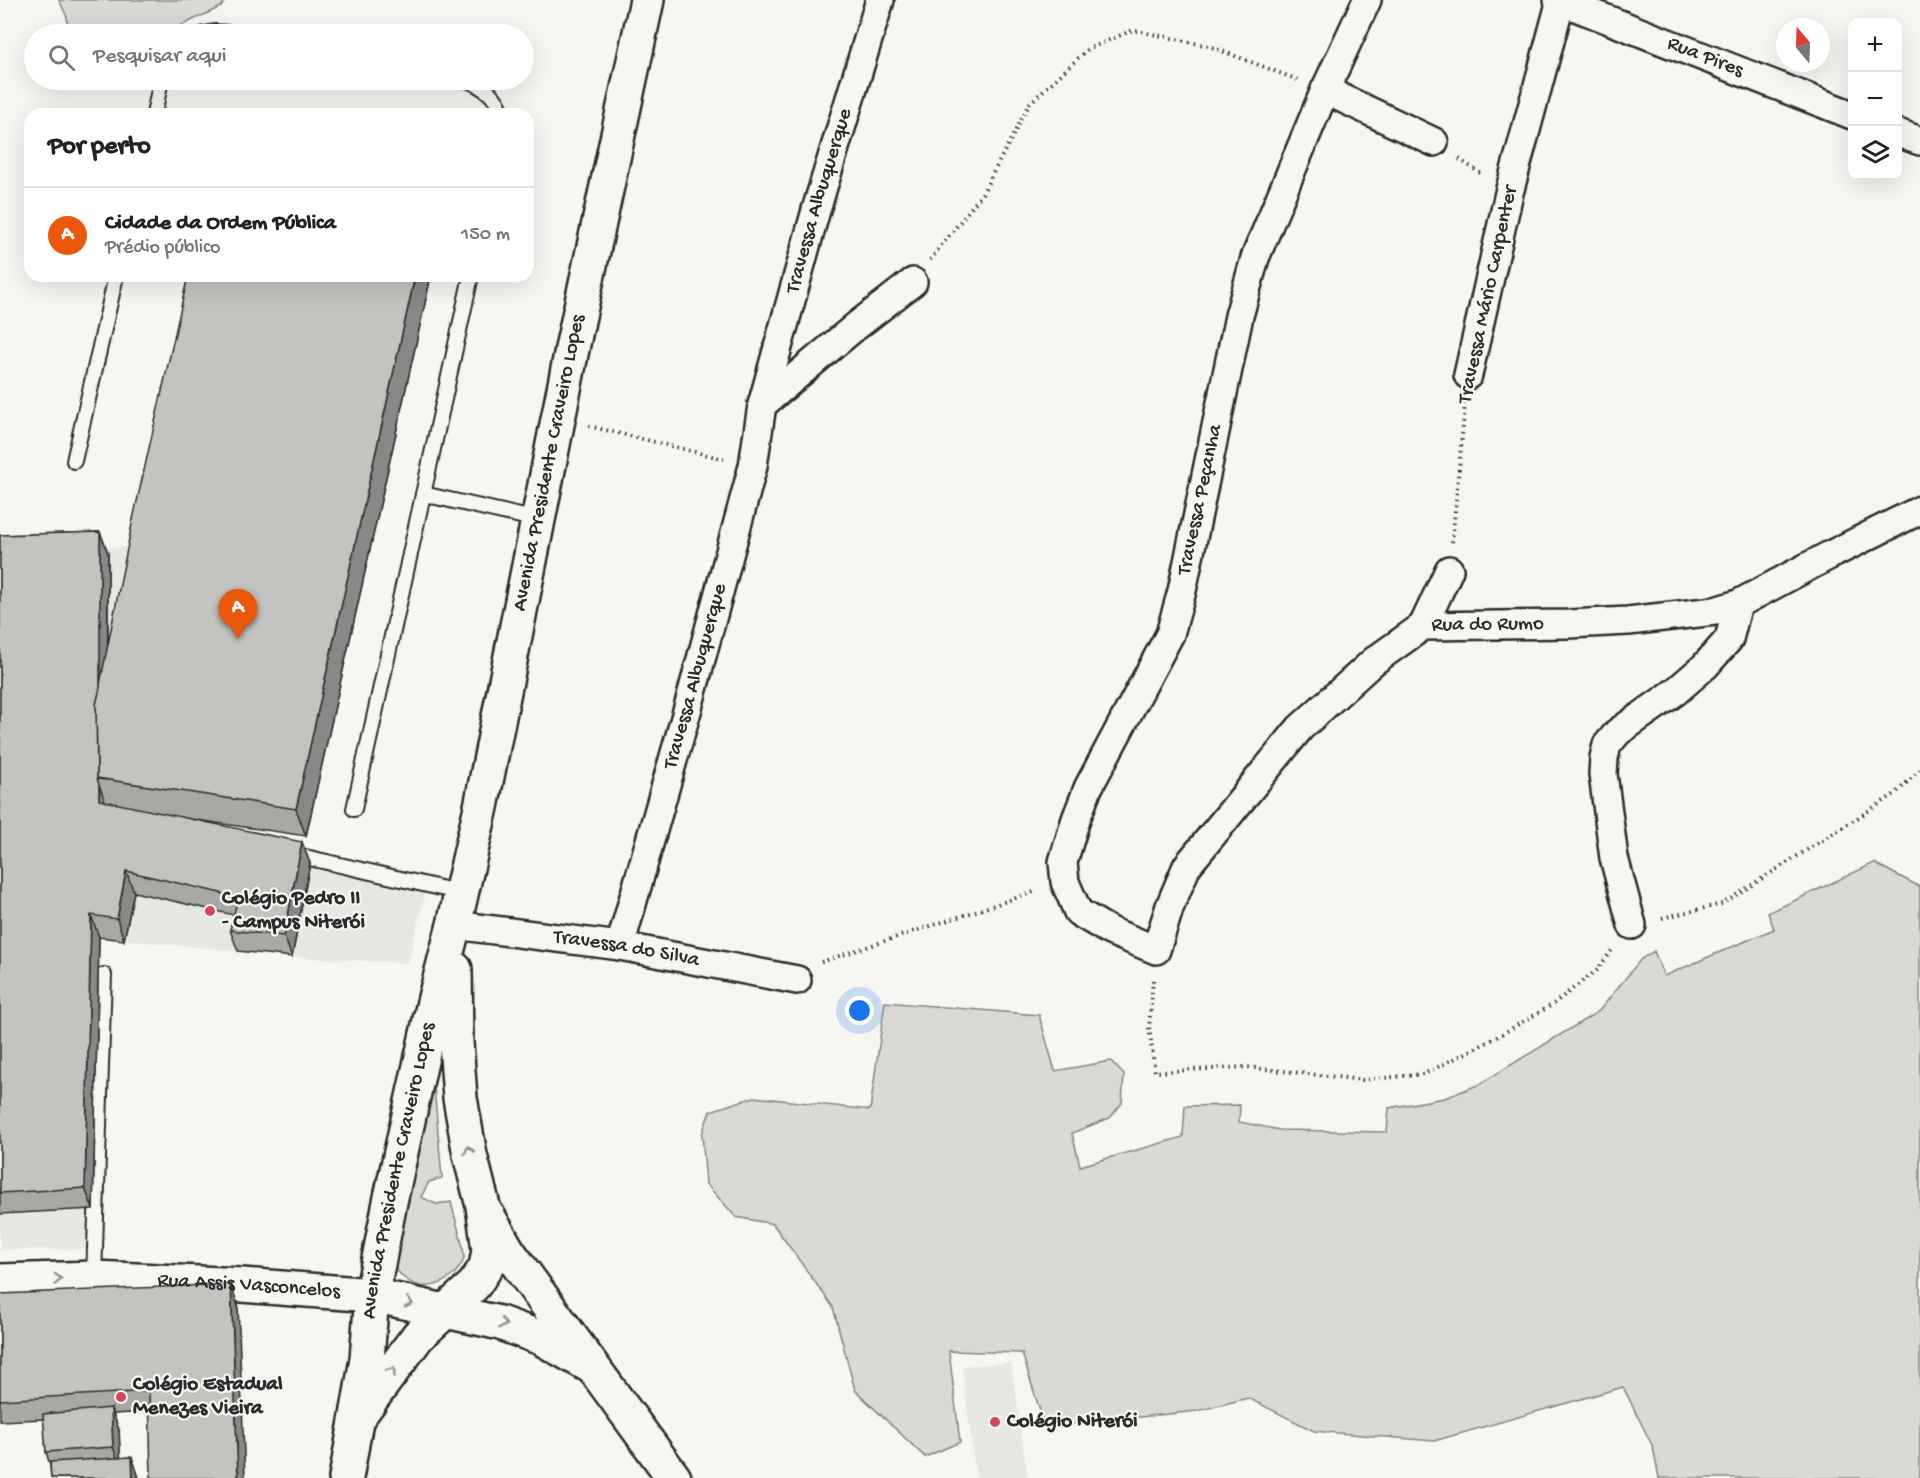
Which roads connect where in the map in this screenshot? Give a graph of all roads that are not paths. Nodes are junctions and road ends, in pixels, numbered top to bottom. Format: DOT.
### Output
graph roads {
  1 [pos="647,0"];
  2 [pos="880,0"];
  3 [pos="1367,0"];
  4 [pos="1560,0"];
  5 [pos="159,90"];
  6 [pos="486,90"];
  7 [pos="1325,90"];
  8 [pos="154,108"];
  9 [pos="501,108"];
  10 [pos="1848,113"];
  11 [pos="1902,134"];
  12 [pos="1920,141"];
  13 [pos="1434,142"];
  14 [pos="115,282"];
  15 [pos="470,282"];
  16 [pos="913,282"];
  17 [pos="1468,375"];
  18 [pos="762,405"];
  19 [pos="74,461"];
  20 [pos="423,494"];
  21 [pos="1920,510"];
  22 [pos="538,520"];
  23 [pos="1449,570"];
  24 [pos="1738,604"];
  25 [pos="1423,626"];
  26 [pos="354,809"];
  27 [pos="281,852"];
  28 [pos="462,893"];
  29 [pos="454,925"];
  30 [pos="1632,925"];
  31 [pos="620,946"];
  32 [pos="1156,950"];
  33 [pos="104,975"];
  34 [pos="797,980"];
  35 [pos="483,1206"];
  36 [pos="94,1278"];
  37 [pos="0,1281"];
  38 [pos="372,1295"];
  39 [pos="446,1312"];
  40 [pos="592,1367"];
  41 [pos="358,1418"];
  42 [pos="346,1478"];
  43 [pos="674,1478"];
  1 -- 22 [label="main road, Avenida Presidente Craveiro Lopes"];
  2 -- 18 [label="street, Travessa Albuquerque"];
  3 -- 7 [label="street, Travessa Peçanha"];
  4 -- 10 [label="street, Rua Pires"];
  4 -- 17 [label="street, Travessa Mário Carpenter"];
  5 -- 8 [label="lane"];
  6 -- 9 [label="lane"];
  7 -- 13 [label="street"];
  7 -- 32 [label="street, Travessa Peçanha"];
  11 -- 12 [label="street"];
  14 -- 19 [label="lane"];
  15 -- 20 [label="lane"];
  16 -- 18 [label="street"];
  18 -- 31 [label="street, Travessa Albuquerque"];
  20 -- 22 [label="lane"];
  20 -- 26 [label="lane"];
  21 -- 24 [label="street, Rua do Rumo"];
  22 -- 28 [label="main road, Avenida Presidente Craveiro Lopes"];
  23 -- 25 [label="street"];
  24 -- 25 [label="street, Rua do Rumo"];
  24 -- 30 [label="street"];
  25 -- 32 [label="street, Rua do Rumo"];
  27 -- 28 [label="lane"];
  28 -- 29 [label="main road, Avenida Presidente Craveiro Lopes"];
  29 -- 31 [label="street, Travessa do Silva"];
  35 -- 29 [label="main road, Avenida Presidente Craveiro Lopes, one-way"];
  29 -- 38 [label="main road, Avenida Presidente Craveiro Lopes"];
  31 -- 34 [label="street, Travessa do Silva"];
  33 -- 36 [label="lane"];
  35 -- 39 [label="main road, Avenida Presidente Craveiro Lopes"];
  35 -- 40 [label="main road, Avenida Presidente Craveiro Lopes"];
  37 -- 36 [label="main road, Rua Assis Vasconcelos, one-way"];
  36 -- 38 [label="main road, Rua Assis Vasconcelos"];
  38 -- 39 [label="main road, Rua Assis Vasconcelos, one-way"];
  38 -- 41 [label="main road, Avenida Presidente Craveiro Lopes"];
  39 -- 40 [label="main road, Rua Assis Vasconcelos, one-way"];
  41 -- 39 [label="main road, Avenida Presidente Craveiro Lopes, one-way"];
  40 -- 43 [label="main road, Avenida Presidente Craveiro Lopes"];
  41 -- 42 [label="main road, Avenida Presidente Craveiro Lopes"];
}
